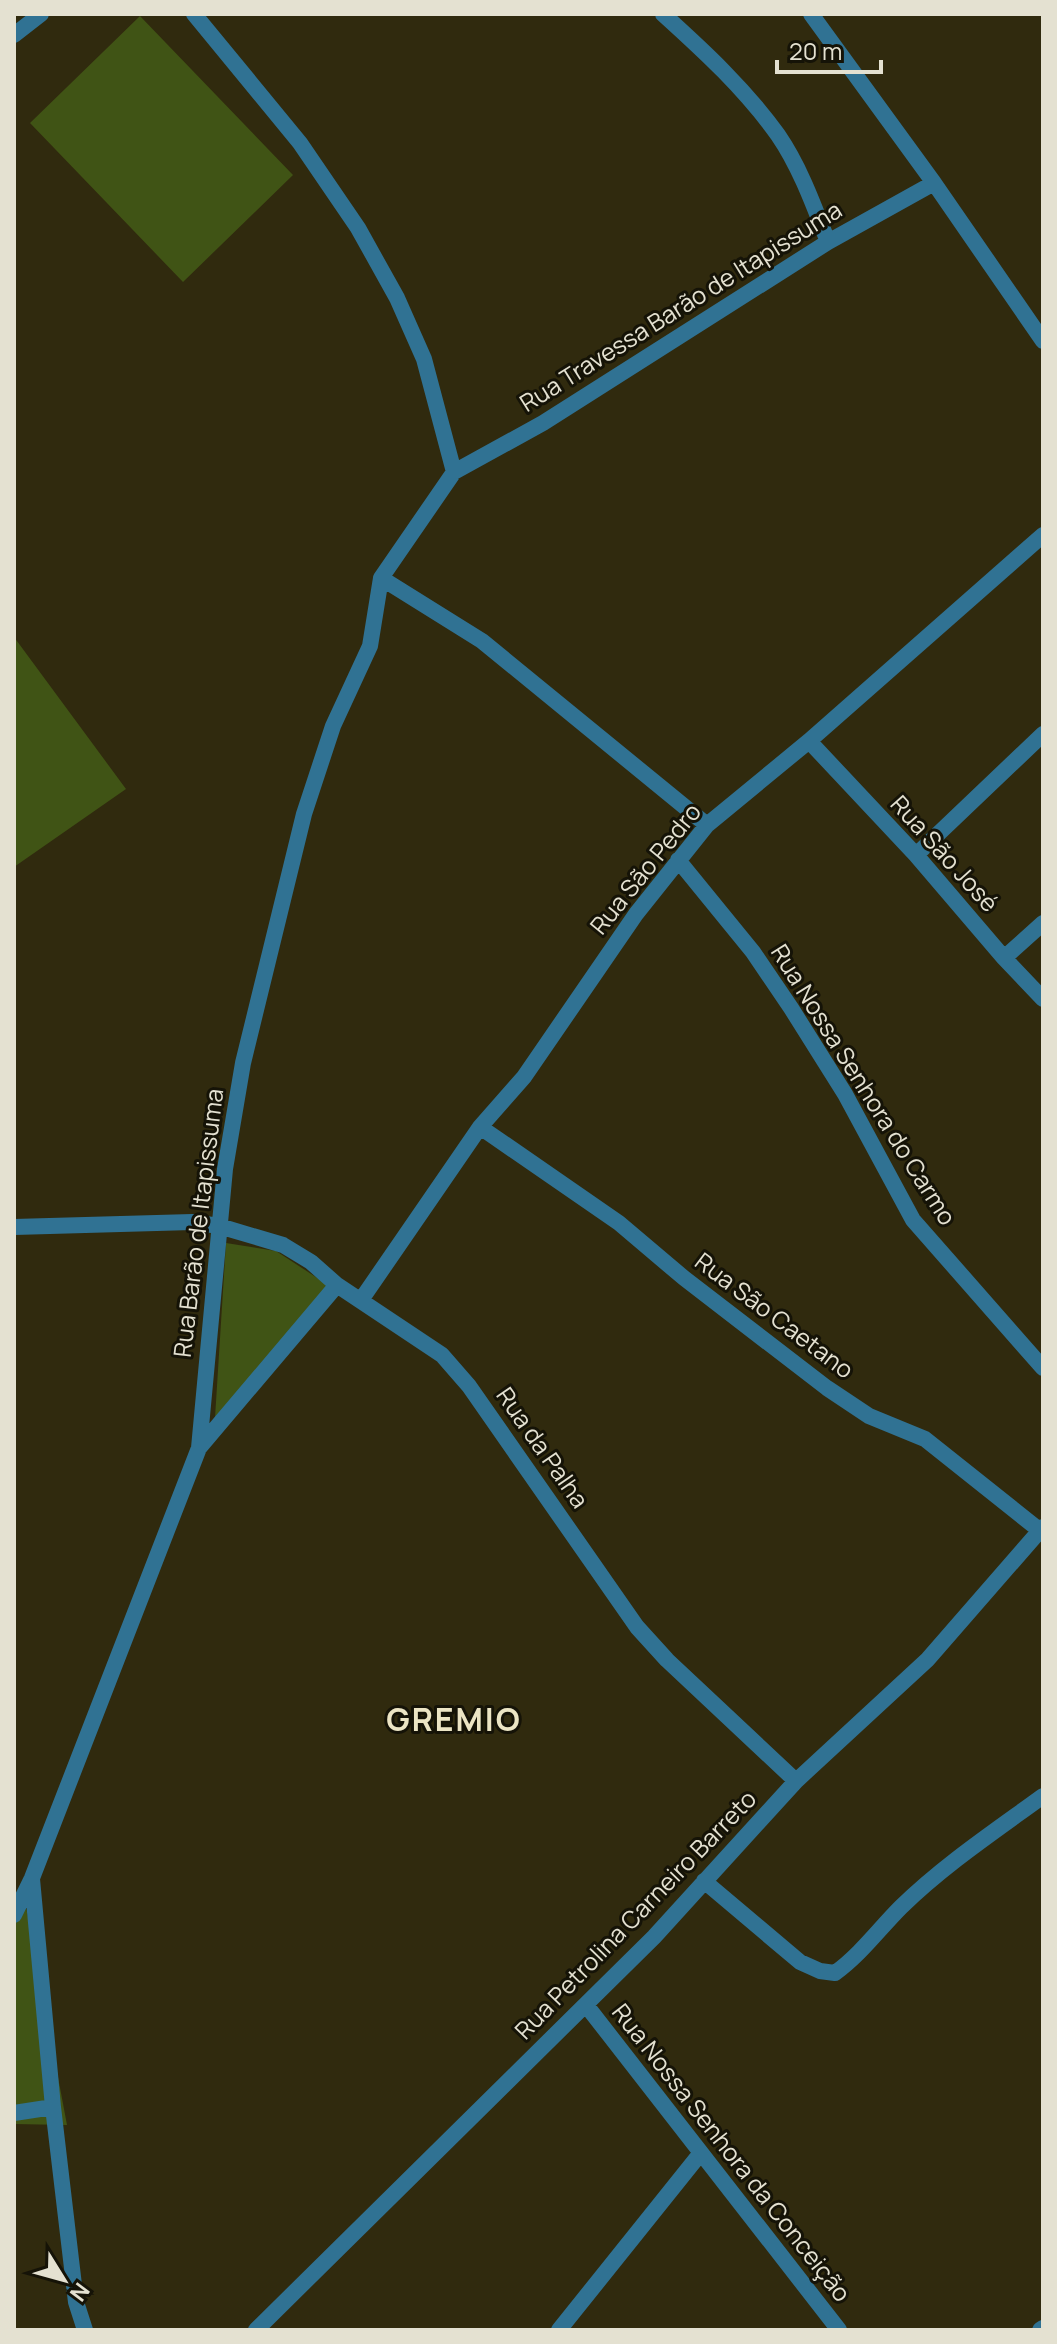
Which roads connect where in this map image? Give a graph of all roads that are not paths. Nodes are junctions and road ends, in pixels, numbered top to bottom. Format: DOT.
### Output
graph roads {
  1 [pos="41,14"];
  2 [pos="194,14"];
  3 [pos="663,14"];
  4 [pos="811,14"];
  5 [pos="14,35"];
  6 [pos="934,183"];
  7 [pos="828,242"];
  8 [pos="1043,341"];
  9 [pos="454,472"];
  10 [pos="1043,535"];
  11 [pos="381,578"];
  12 [pos="1043,734"];
  13 [pos="809,741"];
  14 [pos="707,825"];
  15 [pos="916,855"];
  16 [pos="678,860"];
  17 [pos="1043,923"];
  18 [pos="1004,958"];
  19 [pos="1043,999"];
  20 [pos="480,1127"];
  21 [pos="219,1226"];
  22 [pos="14,1227"];
  23 [pos="337,1285"];
  24 [pos="361,1300"];
  25 [pos="1043,1368"];
  26 [pos="199,1448"];
  27 [pos="1042,1530"];
  28 [pos="796,1781"];
  29 [pos="1043,1796"];
  30 [pos="32,1878"];
  31 [pos="704,1881"];
  32 [pos="14,1915"];
  33 [pos="586,2005"];
  34 [pos="53,2107"];
  35 [pos="14,2113"];
  36 [pos="700,2154"];
  37 [pos="85,2330"];
  38 [pos="256,2330"];
  39 [pos="559,2330"];
  40 [pos="839,2330"];
  1 -- 5 [label="street"];
  2 -- 9 [label="street"];
  3 -- 7 [label="street"];
  4 -- 6 [label="street"];
  6 -- 7 [label="street, Rua Travessa Barão de Itapissuma"];
  6 -- 8 [label="street"];
  7 -- 9 [label="street, Rua Travessa Barão de Itapissuma"];
  9 -- 11 [label="street, Rua Barão de Itapissuma"];
  10 -- 13 [label="street, Rua São Pedro"];
  11 -- 14 [label="street"];
  11 -- 21 [label="street, Rua Barão de Itapissuma"];
  12 -- 15 [label="street"];
  13 -- 14 [label="street, Rua São Pedro"];
  13 -- 15 [label="street, Rua São José"];
  14 -- 16 [label="street, Rua São Pedro"];
  15 -- 18 [label="street, Rua São José"];
  16 -- 20 [label="street, Rua São Pedro"];
  16 -- 25 [label="street, Rua Nossa Senhora do Carmo"];
  17 -- 18 [label="street"];
  18 -- 19 [label="street, Rua São José"];
  20 -- 24 [label="street, Rua São Pedro"];
  20 -- 27 [label="street, Rua São Caetano"];
  21 -- 22 [label="street, Rua da Palha"];
  21 -- 23 [label="street, Rua da Palha"];
  21 -- 26 [label="street, Rua Barão de Itapissuma"];
  23 -- 24 [label="street, Rua da Palha"];
  23 -- 26 [label="street"];
  24 -- 28 [label="street, Rua da Palha"];
  26 -- 30 [label="street, Rua Barão de Itapissuma"];
  27 -- 28 [label="street, Rua Petrolina Carneiro Barreto"];
  28 -- 31 [label="street, Rua Petrolina Carneiro Barreto"];
  29 -- 31 [label="street"];
  30 -- 32 [label="street"];
  30 -- 34 [label="street, Rua Barão de Itapissuma"];
  31 -- 33 [label="street, Rua Petrolina Carneiro Barreto"];
  33 -- 36 [label="street, Rua Nossa Senhora da Conceição"];
  33 -- 38 [label="street, Rua Petrolina Carneiro Barreto"];
  34 -- 35 [label="street"];
  34 -- 37 [label="street, Rua Barão de Itapissuma"];
  36 -- 39 [label="street"];
  36 -- 40 [label="street, Rua Nossa Senhora da Conceição"];
}
